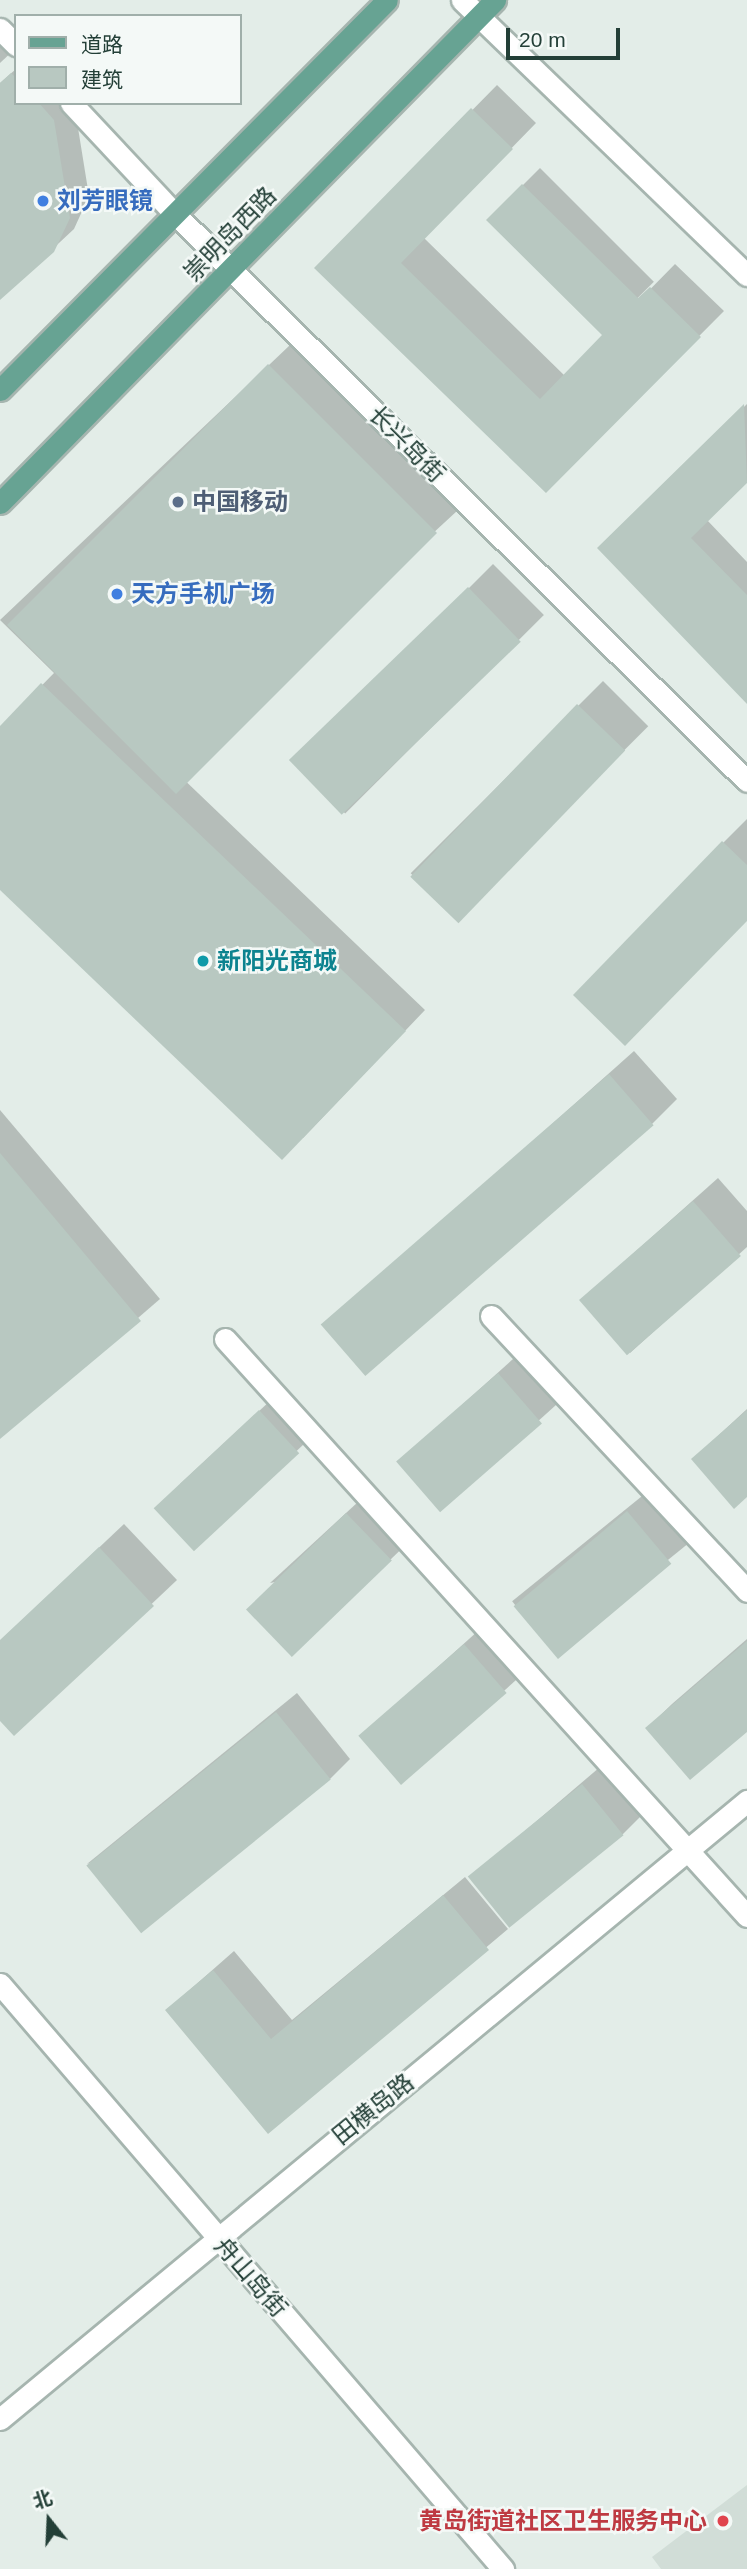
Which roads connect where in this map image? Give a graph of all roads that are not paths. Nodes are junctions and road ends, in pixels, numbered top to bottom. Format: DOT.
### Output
graph roads {
  1 [pos="387,0"];
  2 [pos="463,0"];
  3 [pos="495,0"];
  4 [pos="479,16"];
  5 [pos="0,29"];
  6 [pos="14,43"];
  7 [pos="73,105"];
  8 [pos="175,214"];
  9 [pos="232,270"];
  10 [pos="747,275"];
  11 [pos="0,390"];
  12 [pos="0,503"];
  13 [pos="747,781"];
  14 [pos="491,1316"];
  15 [pos="225,1339"];
  16 [pos="747,1591"];
  17 [pos="747,1801"];
  18 [pos="689,1849"];
  19 [pos="747,1916"];
  20 [pos="0,1984"];
  21 [pos="217,2237"];
  22 [pos="0,2420"];
  23 [pos="503,2569"];
  1 -- 8 [label="main road"];
  2 -- 4 [label="street"];
  3 -- 4 [label="main road, 崇明岛西路"];
  4 -- 9 [label="main road, 崇明岛西路"];
  4 -- 10 [label="street"];
  5 -- 6 [label="street"];
  7 -- 8 [label="street, 长兴岛街"];
  8 -- 9 [label="street, 长兴岛街"];
  8 -- 11 [label="main road"];
  9 -- 12 [label="main road, 崇明岛西路"];
  9 -- 13 [label="street, 长兴岛街"];
  14 -- 16 [label="street"];
  15 -- 18 [label="street"];
  17 -- 18 [label="street, 田横岛路"];
  18 -- 19 [label="street"];
  18 -- 21 [label="street, 田横岛路"];
  20 -- 21 [label="street, 舟山岛街"];
  21 -- 22 [label="street, 田横岛路"];
  21 -- 23 [label="street, 舟山岛街"];
}
